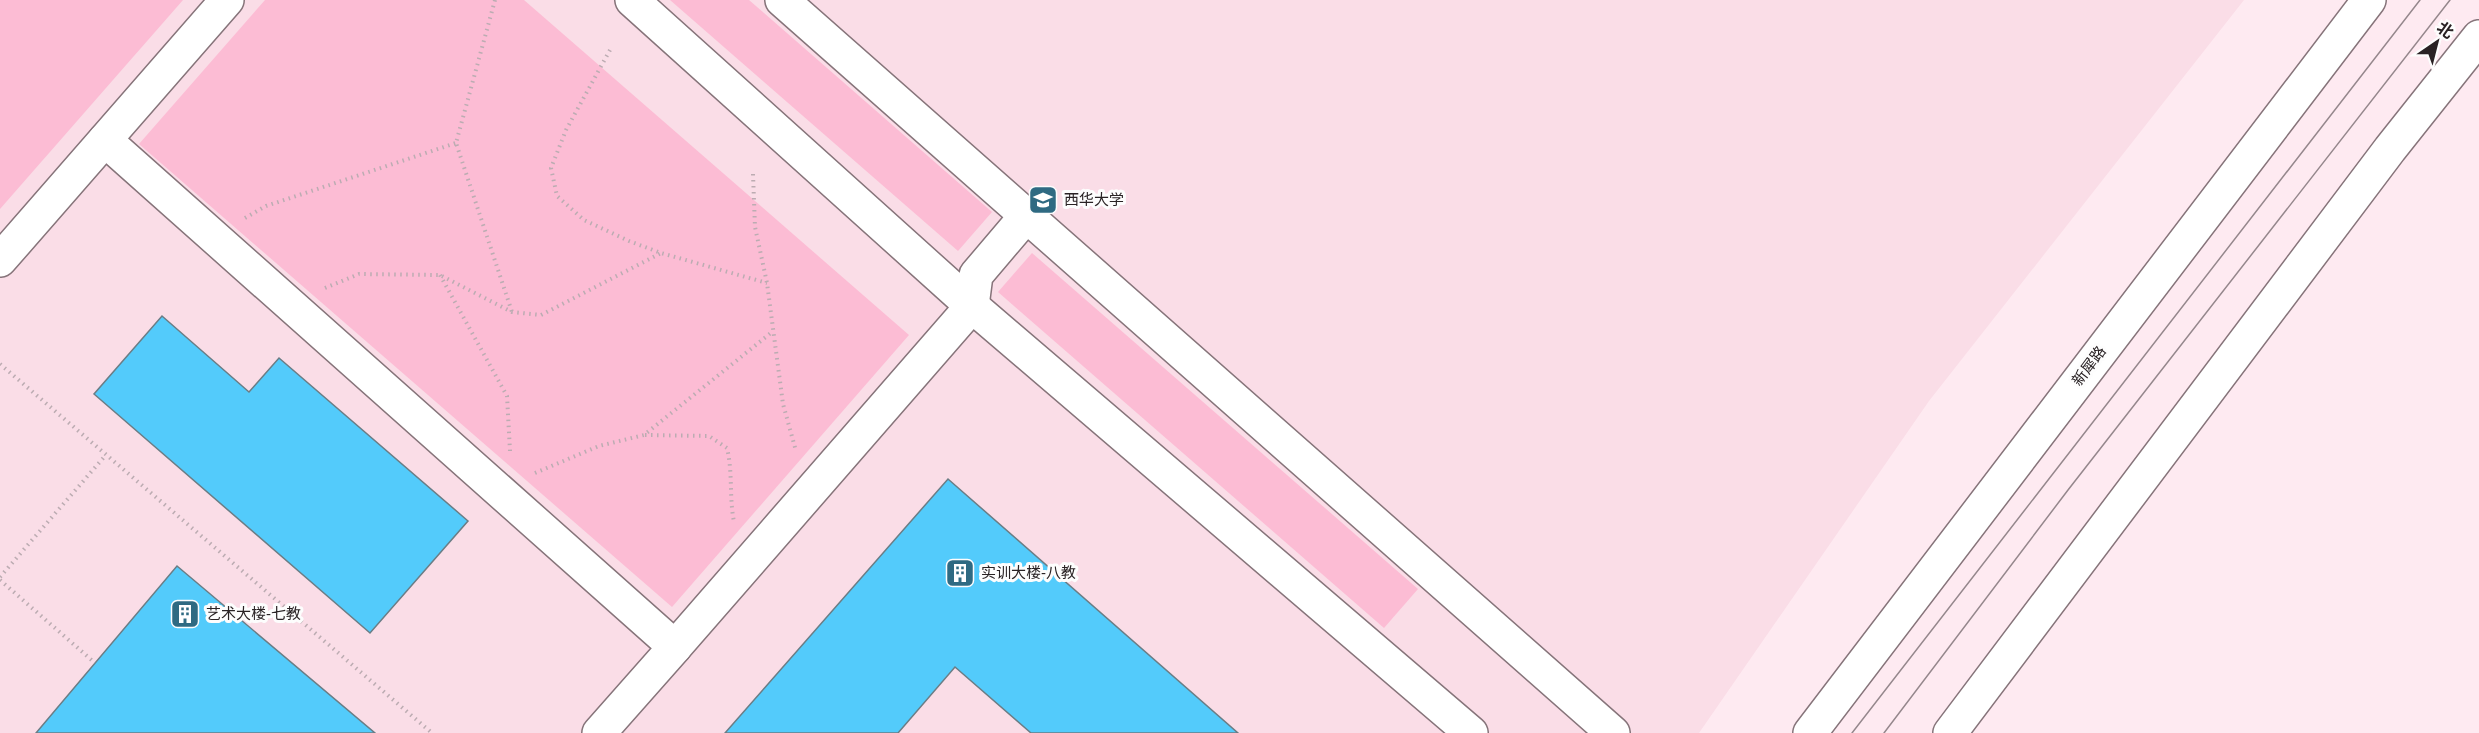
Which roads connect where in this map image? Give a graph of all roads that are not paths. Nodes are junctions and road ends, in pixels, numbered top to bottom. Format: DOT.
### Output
graph roads {
  1 [pos="227,0"];
  2 [pos="632,0"];
  3 [pos="782,0"];
  4 [pos="2369,0"];
  5 [pos="2479,37"];
  6 [pos="105,140"];
  7 [pos="1027,215"];
  8 [pos="0,260"];
  9 [pos="972,306"];
  10 [pos="675,647"];
  11 [pos="598,733"];
  12 [pos="1471,733"];
  13 [pos="1613,733"];
  14 [pos="1810,733"];
  15 [pos="1950,733"];
  1 -- 6 [label="street"];
  2 -- 9 [label="street"];
  3 -- 7 [label="street"];
  4 -- 14 [label="street, 新犀路"];
  5 -- 15 [label="street"];
  6 -- 8 [label="street"];
  6 -- 10 [label="street"];
  7 -- 9 [label="street"];
  7 -- 13 [label="street"];
  9 -- 10 [label="street"];
  9 -- 12 [label="street"];
  10 -- 11 [label="street"];
}
